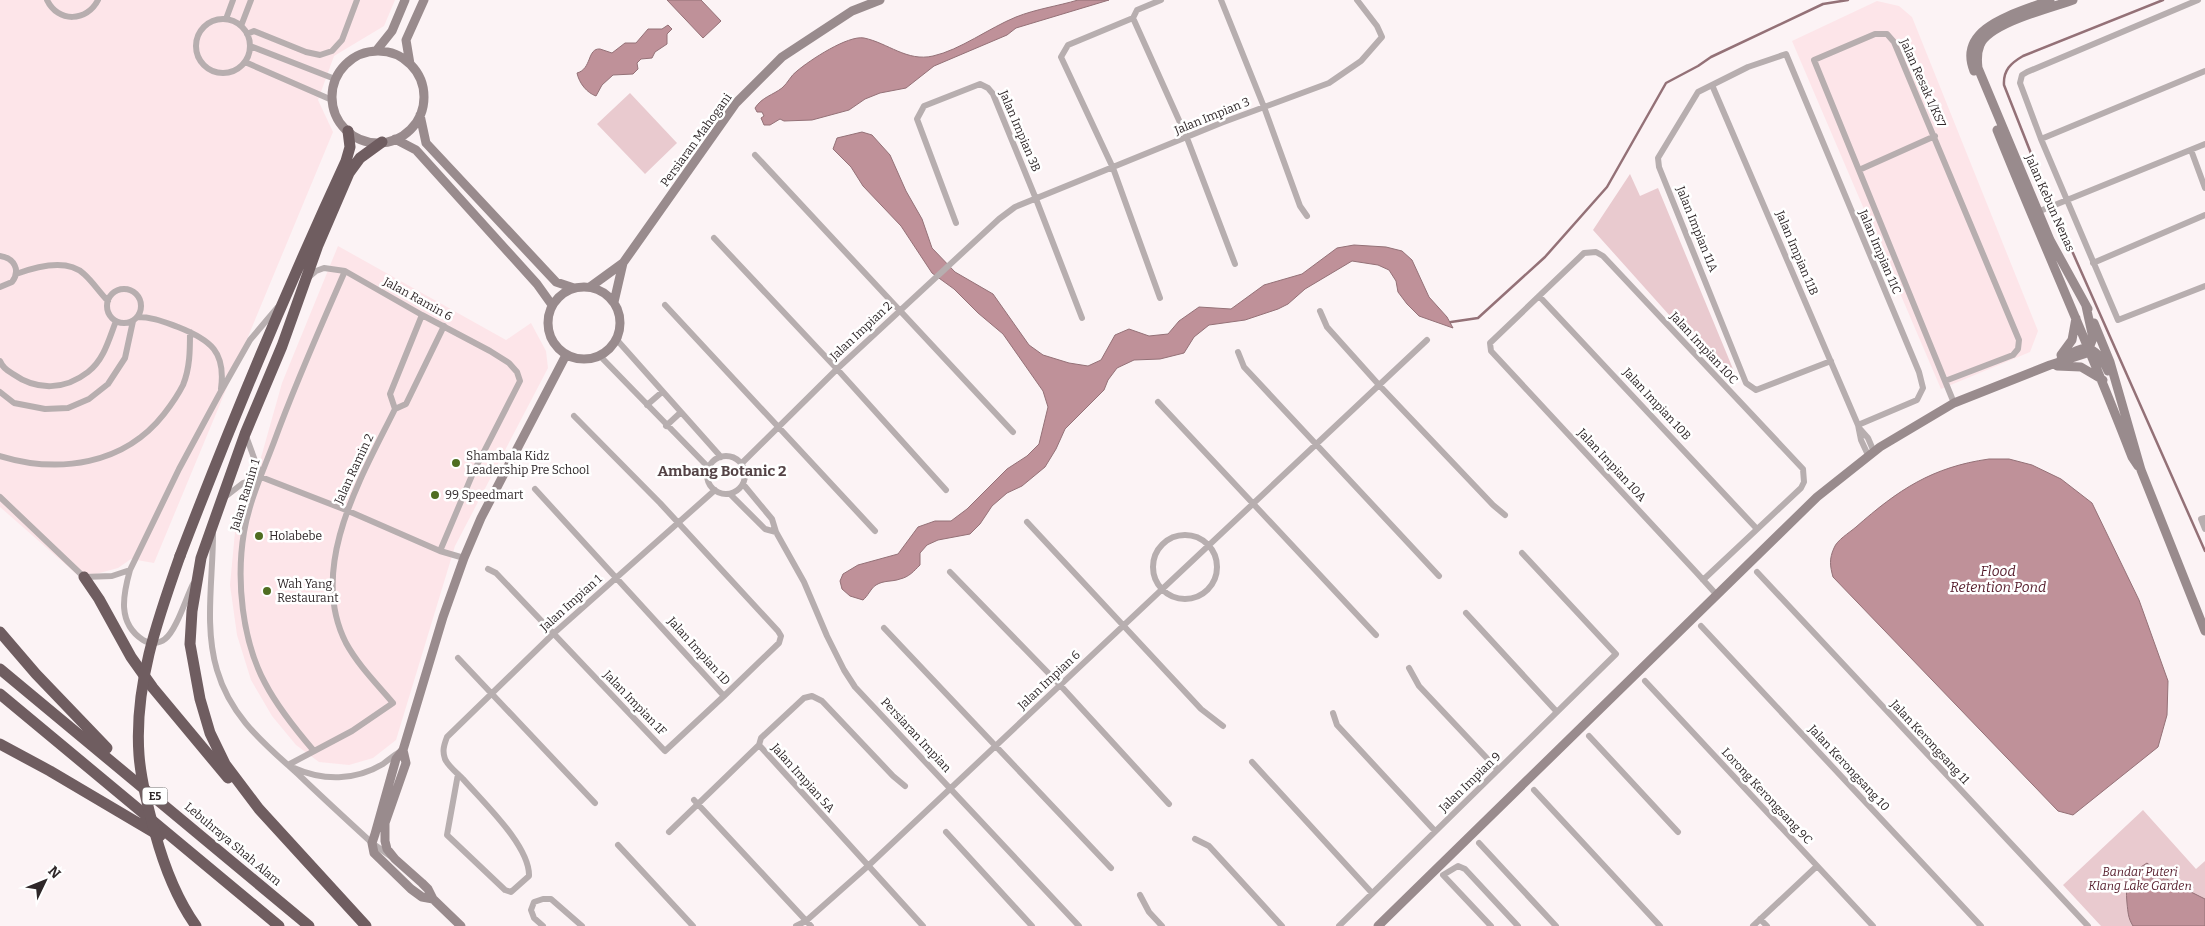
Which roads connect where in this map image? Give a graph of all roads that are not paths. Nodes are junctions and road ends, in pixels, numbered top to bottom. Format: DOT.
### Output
graph roads {
  1 [pos="47,0"];
  2 [pos="98,0"];
  3 [pos="233,0"];
  4 [pos="251,0"];
  5 [pos="357,0"];
  6 [pos="406,0"];
  7 [pos="424,0"];
  8 [pos="880,0"];
  9 [pos="1161,0"];
  10 [pos="1221,0"];
  11 [pos="1357,0"];
  12 [pos="2050,0"];
  13 [pos="2071,0"];
  14 [pos="2198,0"];
  15 [pos="1133,18"];
  16 [pos="226,19"];
  17 [pos="241,26"];
  18 [pos="247,34"];
  19 [pos="250,46"];
  20 [pos="376,51"];
  21 [pos="1786,54"];
  22 [pos="245,62"];
  23 [pos="410,64"];
  24 [pos="2205,71"];
  25 [pos="335,79"];
  26 [pos="1712,85"];
  27 [pos="332,100"];
  28 [pos="1264,107"];
  29 [pos="420,115"];
  30 [pos="348,131"];
  31 [pos="1935,136"];
  32 [pos="1187,138"];
  33 [pos="396,139"];
  34 [pos="2041,139"];
  35 [pos="382,142"];
  36 [pos="2205,144"];
  37 [pos="2191,150"];
  38 [pos="755,155"];
  39 [pos="1113,168"];
  40 [pos="1859,170"];
  41 [pos="2205,188"];
  42 [pos="1036,199"];
  43 [pos="2032,199"];
  44 [pos="2067,201"];
  45 [pos="2053,206"];
  46 [pos="2034,213"];
  47 [pos="2205,215"];
  48 [pos="1307,216"];
  49 [pos="999,219"];
  50 [pos="956,223"];
  51 [pos="2043,224"];
  52 [pos="714,238"];
  53 [pos="0,256"];
  54 [pos="2093,262"];
  55 [pos="622,263"];
  56 [pos="1235,264"];
  57 [pos="345,271"];
  58 [pos="16,274"];
  59 [pos="305,282"];
  60 [pos="2205,286"];
  61 [pos="0,287"];
  62 [pos="590,287"];
  63 [pos="574,288"];
  64 [pos="1539,296"];
  65 [pos="1160,298"];
  66 [pos="284,299"];
  67 [pos="108,302"];
  68 [pos="614,302"];
  69 [pos="552,305"];
  70 [pos="664,305"];
  71 [pos="2086,306"];
  72 [pos="900,310"];
  73 [pos="1320,311"];
  74 [pos="422,315"];
  75 [pos="1082,318"];
  76 [pos="2076,318"];
  77 [pos="135,319"];
  78 [pos="116,321"];
  79 [pos="444,326"];
  80 [pos="190,332"];
  81 [pos="616,340"];
  82 [pos="1427,340"];
  83 [pos="2090,349"];
  84 [pos="1238,352"];
  85 [pos="566,355"];
  86 [pos="600,356"];
  87 [pos="0,361"];
  88 [pos="1830,361"];
  89 [pos="2050,365"];
  90 [pos="837,369"];
  91 [pos="2103,380"];
  92 [pos="1945,381"];
  93 [pos="1380,385"];
  94 [pos="2118,391"];
  95 [pos="0,392"];
  96 [pos="662,392"];
  97 [pos="220,393"];
  98 [pos="1158,402"];
  99 [pos="1954,403"];
  100 [pos="648,405"];
  101 [pos="395,409"];
  102 [pos="680,413"];
  103 [pos="574,416"];
  104 [pos="666,426"];
  105 [pos="778,426"];
  106 [pos="1859,427"];
  107 [pos="1013,432"];
  108 [pos="245,434"];
  109 [pos="1316,444"];
  110 [pos="1871,453"];
  111 [pos="2,456"];
  112 [pos="721,457"];
  113 [pos="741,464"];
  114 [pos="709,468"];
  115 [pos="2141,470"];
  116 [pos="261,477"];
  117 [pos="743,484"];
  118 [pos="535,489"];
  119 [pos="715,490"];
  120 [pos="946,490"];
  121 [pos="730,494"];
  122 [pos="0,497"];
  123 [pos="224,498"];
  124 [pos="1252,504"];
  125 [pos="346,510"];
  126 [pos="1505,515"];
  127 [pos="2203,519"];
  128 [pos="677,522"];
  129 [pos="1027,522"];
  130 [pos="213,528"];
  131 [pos="1758,529"];
  132 [pos="2205,529"];
  133 [pos="875,531"];
  134 [pos="776,532"];
  135 [pos="1208,545"];
  136 [pos="440,551"];
  137 [pos="1522,553"];
  138 [pos="464,558"];
  139 [pos="488,569"];
  140 [pos="130,570"];
  141 [pos="198,572"];
  142 [pos="950,572"];
  143 [pos="1757,572"];
  144 [pos="1440,576"];
  145 [pos="84,577"];
  146 [pos="617,577"];
  147 [pos="1703,580"];
  148 [pos="1162,588"];
  149 [pos="1716,594"];
  150 [pos="1466,613"];
  151 [pos="1124,626"];
  152 [pos="1701,626"];
  153 [pos="884,628"];
  154 [pos="2205,631"];
  155 [pos="0,632"];
  156 [pos="553,634"];
  157 [pos="1376,634"];
  158 [pos="458,658"];
  159 [pos="0,668"];
  160 [pos="1409,668"];
  161 [pos="1645,681"];
  162 [pos="1060,685"];
  163 [pos="0,694"];
  164 [pos="491,694"];
  165 [pos="724,696"];
  166 [pos="1333,712"];
  167 [pos="1557,712"];
  168 [pos="1223,726"];
  169 [pos="1589,736"];
  170 [pos="0,744"];
  171 [pos="759,745"];
  172 [pos="995,746"];
  173 [pos="402,750"];
  174 [pos="314,751"];
  175 [pos="1252,762"];
  176 [pos="288,765"];
  177 [pos="1498,770"];
  178 [pos="458,774"];
  179 [pos="905,786"];
  180 [pos="950,788"];
  181 [pos="1534,790"];
  182 [pos="696,802"];
  183 [pos="595,803"];
  184 [pos="1169,804"];
  185 [pos="259,809"];
  186 [pos="173,811"];
  187 [pos="669,832"];
  188 [pos="946,832"];
  189 [pos="1435,832"];
  190 [pos="1678,832"];
  191 [pos="1195,839"];
  192 [pos="372,843"];
  193 [pos="1479,843"];
  194 [pos="618,845"];
  195 [pos="395,859"];
  196 [pos="868,866"];
  197 [pos="1817,866"];
  198 [pos="1111,868"];
  199 [pos="214,871"];
  200 [pos="1372,893"];
  201 [pos="1140,895"];
  202 [pos="433,899"];
  203 [pos="1760,919"];
  204 [pos="808,924"];
  205 [pos="196,926"];
  206 [pos="279,926"];
  207 [pos="309,926"];
  208 [pos="366,926"];
  209 [pos="461,926"];
  210 [pos="543,926"];
  211 [pos="582,926"];
  212 [pos="693,926"];
  213 [pos="796,926"];
  214 [pos="923,926"];
  215 [pos="1032,926"];
  216 [pos="1079,926"];
  217 [pos="1162,926"];
  218 [pos="1282,926"];
  219 [pos="1339,926"];
  220 [pos="1378,926"];
  221 [pos="1491,926"];
  222 [pos="1518,926"];
  223 [pos="1556,926"];
  224 [pos="1660,926"];
  225 [pos="1753,926"];
  226 [pos="1767,926"];
  227 [pos="1873,926"];
  228 [pos="1981,926"];
  229 [pos="2088,926"];
  1 -- 2 [label="street"];
  3 -- 16 [label="street"];
  4 -- 17 [label="street"];
  5 -- 18 [label="street"];
  6 -- 20 [label="street"];
  7 -- 23 [label="street"];
  8 -- 55 [label="street, Persiaran Mahogani"];
  9 -- 15 [label="street"];
  10 -- 28 [label="street"];
  11 -- 28 [label="street, Jalan Impian 3"];
  12 -- 46 [label="street, Jalan Kebun Nenas"];
  13 -- 43 [label="street, Jalan Kebun Nenas"];
  14 -- 34 [label="street"];
  15 -- 32 [label="street"];
  15 -- 39 [label="street"];
  16 -- 17 [label="street"];
  16 -- 22 [label="street"];
  17 -- 18 [label="street"];
  18 -- 19 [label="street"];
  19 -- 22 [label="street"];
  19 -- 25 [label="street"];
  20 -- 23 [label="street"];
  20 -- 25 [label="street"];
  21 -- 26 [label="street, Jalan Impian 11A"];
  21 -- 106 [label="street, Jalan Impian 11C"];
  22 -- 27 [label="street"];
  23 -- 29 [label="street"];
  24 -- 34 [label="street"];
  25 -- 27 [label="street"];
  26 -- 88 [label="street, Jalan Impian 11B"];
  26 -- 88 [label="street, Jalan Impian 11A"];
  27 -- 30 [label="street"];
  28 -- 32 [label="street, Jalan Impian 3"];
  28 -- 48 [label="street"];
  29 -- 33 [label="street"];
  29 -- 63 [label="street"];
  30 -- 35 [label="street"];
  30 -- 66 [label="highway"];
  31 -- 40 [label="street"];
  31 -- 40 [label="street, Jalan Resak 1/KS7"];
  31 -- 92 [label="street, Jalan Resak 1/KS7"];
  32 -- 39 [label="street, Jalan Impian 3"];
  32 -- 56 [label="street"];
  33 -- 35 [label="street"];
  33 -- 69 [label="street"];
  34 -- 44 [label="street"];
  35 -- 59 [label="highway"];
  36 -- 37 [label="street"];
  37 -- 41 [label="street"];
  37 -- 44 [label="street"];
  38 -- 72 [label="street"];
  39 -- 42 [label="street, Jalan Impian 3"];
  39 -- 65 [label="street"];
  40 -- 92 [label="street, Jalan Resak 1/KS7"];
  42 -- 49 [label="street, Jalan Impian 3"];
  42 -- 50 [label="street, Jalan Impian 3B"];
  42 -- 75 [label="street"];
  43 -- 45 [label="street"];
  43 -- 46 [label="street, Jalan Kebun Nenas"];
  44 -- 45 [label="street"];
  44 -- 54 [label="street"];
  45 -- 46 [label="street"];
  45 -- 51 [label="street"];
  46 -- 51 [label="street, Jalan Kebun Nenas"];
  46 -- 76 [label="street, Jalan Kebun Nenas"];
  47 -- 54 [label="street"];
  49 -- 72 [label="street, Jalan Impian 2"];
  51 -- 71 [label="street, Jalan Kebun Nenas"];
  52 -- 90 [label="street"];
  53 -- 58 [label="street"];
  54 -- 60 [label="street"];
  55 -- 62 [label="street"];
  55 -- 68 [label="street"];
  57 -- 59 [label="street, Jalan Ramin 6"];
  57 -- 74 [label="street, Jalan Ramin 6"];
  57 -- 116 [label="street, Jalan Ramin 1"];
  58 -- 61 [label="street"];
  58 -- 67 [label="street"];
  59 -- 108 [label="highway"];
  62 -- 63 [label="street"];
  62 -- 68 [label="street"];
  63 -- 69 [label="street"];
  64 -- 131 [label="street, Jalan Impian 10B"];
  64 -- 131 [label="street, Jalan Impian 10C"];
  64 -- 147 [label="street, Jalan Impian 10A"];
  66 -- 97 [label="street"];
  66 -- 205 [label="highway, bridge"];
  67 -- 77 [label="street"];
  67 -- 78 [label="street"];
  68 -- 81 [label="street"];
  69 -- 85 [label="street"];
  70 -- 105 [label="street"];
  71 -- 83 [label="street"];
  71 -- 94 [label="street, Jalan Kebun Nenas"];
  72 -- 90 [label="street, Jalan Impian 2"];
  72 -- 107 [label="street"];
  73 -- 93 [label="street"];
  74 -- 79 [label="street, Jalan Ramin 6"];
  74 -- 101 [label="street, Jalan Ramin 2"];
  76 -- 83 [label="street, Jalan Kebun Nenas"];
  76 -- 89 [label="street"];
  77 -- 78 [label="street"];
  77 -- 80 [label="street"];
  77 -- 95 [label="street"];
  78 -- 87 [label="street"];
  79 -- 101 [label="street, Jalan Ramin 2"];
  79 -- 136 [label="street, Jalan Ramin 6"];
  80 -- 97 [label="street"];
  80 -- 111 [label="street"];
  81 -- 86 [label="street"];
  81 -- 96 [label="street"];
  82 -- 93 [label="street, Jalan Impian 6"];
  83 -- 89 [label="street"];
  83 -- 91 [label="street, Jalan Kebun Nenas"];
  83 -- 94 [label="street"];
  84 -- 109 [label="street"];
  85 -- 86 [label="street"];
  85 -- 138 [label="street"];
  86 -- 100 [label="street"];
  88 -- 106 [label="street, Jalan Impian 11B"];
  89 -- 91 [label="street"];
  89 -- 99 [label="street"];
  90 -- 105 [label="street, Jalan Impian 2"];
  90 -- 120 [label="street"];
  91 -- 115 [label="street, Jalan Kebun Nenas"];
  92 -- 99 [label="street, Jalan Resak 1/KS7"];
  93 -- 109 [label="street, Jalan Impian 6"];
  93 -- 126 [label="street"];
  94 -- 115 [label="street, Jalan Kebun Nenas"];
  96 -- 100 [label="street"];
  96 -- 102 [label="street"];
  97 -- 140 [label="street"];
  98 -- 124 [label="street"];
  99 -- 110 [label="street"];
  100 -- 104 [label="street"];
  101 -- 125 [label="street, Jalan Ramin 2"];
  102 -- 104 [label="street"];
  102 -- 112 [label="street"];
  103 -- 128 [label="street"];
  104 -- 114 [label="street"];
  105 -- 113 [label="street, Jalan Impian 2"];
  105 -- 133 [label="street"];
  106 -- 110 [label="street, Jalan Impian 11B"];
  108 -- 116 [label="street"];
  108 -- 123 [label="highway"];
  109 -- 124 [label="street, Jalan Impian 6"];
  109 -- 144 [label="street"];
  110 -- 149 [label="street"];
  112 -- 113 [label="street"];
  112 -- 114 [label="street"];
  113 -- 117 [label="street"];
  114 -- 119 [label="street"];
  115 -- 154 [label="street, Jalan Kebun Nenas"];
  116 -- 123 [label="street"];
  116 -- 125 [label="street"];
  116 -- 174 [label="street, Jalan Ramin 1"];
  117 -- 121 [label="street"];
  117 -- 134 [label="street, Persiaran Impian"];
  118 -- 146 [label="street, Jalan Impian 1D"];
  119 -- 121 [label="street"];
  119 -- 128 [label="street, Jalan Impian 1"];
  121 -- 134 [label="street"];
  122 -- 145 [label="street"];
  123 -- 130 [label="highway"];
  124 -- 135 [label="street, Jalan Impian 6"];
  124 -- 157 [label="street"];
  125 -- 136 [label="street"];
  125 -- 174 [label="street, Jalan Ramin 2"];
  127 -- 132 [label="street"];
  128 -- 146 [label="street, Jalan Impian 1"];
  128 -- 165 [label="street, Jalan Impian 1D"];
  129 -- 151 [label="street"];
  130 -- 141 [label="highway"];
  130 -- 176 [label="street"];
  131 -- 147 [label="street"];
  134 -- 180 [label="street, Persiaran Impian"];
  135 -- 148 [label="street, Jalan Impian 6"];
  135 -- 148 [label="street"];
  135 -- 148 [label="street"];
  136 -- 138 [label="street"];
  137 -- 167 [label="street, Jalan Impian 9"];
  138 -- 173 [label="street"];
  139 -- 156 [label="street"];
  140 -- 141 [label="street"];
  140 -- 145 [label="street"];
  141 -- 185 [label="highway"];
  142 -- 162 [label="street"];
  143 -- 229 [label="street, Jalan Kerongsang 11"];
  145 -- 185 [label="highway"];
  146 -- 156 [label="street, Jalan Impian 1"];
  146 -- 165 [label="street, Jalan Impian 1D"];
  147 -- 149 [label="street, Jalan Impian 10A"];
  148 -- 151 [label="street, Jalan Impian 6"];
  149 -- 220 [label="street"];
  150 -- 167 [label="street"];
  151 -- 162 [label="street, Jalan Impian 6"];
  151 -- 168 [label="street"];
  152 -- 228 [label="street, Jalan Kerongsang 10"];
  153 -- 172 [label="street"];
  155 -- 186 [label="highway"];
  156 -- 164 [label="street, Jalan Impian 1"];
  156 -- 165 [label="street, Jalan Impian 1F"];
  158 -- 164 [label="street"];
  159 -- 186 [label="highway, Lebuhraya Shah Alam / E5"];
  160 -- 177 [label="street"];
  161 -- 197 [label="street, Lorong Kerongsang 9C"];
  162 -- 172 [label="street, Jalan Impian 6"];
  162 -- 184 [label="street"];
  163 -- 199 [label="highway, E5"];
  164 -- 178 [label="street, Jalan Impian 1"];
  164 -- 183 [label="street"];
  166 -- 189 [label="street"];
  167 -- 177 [label="street, Jalan Impian 9"];
  169 -- 190 [label="street"];
  170 -- 199 [label="highway"];
  171 -- 179 [label="street, Jalan Impian 5A"];
  171 -- 182 [label="street"];
  171 -- 196 [label="street, Jalan Impian 5A"];
  172 -- 180 [label="street, Jalan Impian 6"];
  172 -- 198 [label="street"];
  173 -- 176 [label="street"];
  173 -- 192 [label="street"];
  173 -- 195 [label="street"];
  174 -- 176 [label="street"];
  175 -- 200 [label="street"];
  176 -- 192 [label="street"];
  177 -- 189 [label="street, Jalan Impian 9"];
  178 -- 178 [label="street"];
  180 -- 196 [label="street, Jalan Impian 6"];
  180 -- 216 [label="street, Persiaran Impian"];
  181 -- 224 [label="street"];
  182 -- 187 [label="street"];
  182 -- 204 [label="street"];
  185 -- 208 [label="highway"];
  186 -- 207 [label="highway, Lebuhraya Shah Alam / E5"];
  188 -- 215 [label="street"];
  189 -- 200 [label="street, Jalan Impian 9"];
  191 -- 218 [label="street"];
  192 -- 195 [label="street"];
  192 -- 202 [label="street"];
  193 -- 223 [label="street"];
  194 -- 212 [label="street"];
  195 -- 202 [label="street"];
  196 -- 204 [label="street, Jalan Impian 6"];
  196 -- 214 [label="street, Jalan Impian 5A"];
  197 -- 203 [label="street"];
  197 -- 227 [label="street, Lorong Kerongsang 9C"];
  199 -- 206 [label="highway, E5"];
  200 -- 219 [label="street, Jalan Impian 9"];
  201 -- 217 [label="street"];
  202 -- 209 [label="street"];
  203 -- 225 [label="street"];
  203 -- 226 [label="street"];
  204 -- 213 [label="street, Jalan Impian 6"];
  210 -- 211 [label="street"];
  221 -- 222 [label="street"];
}
